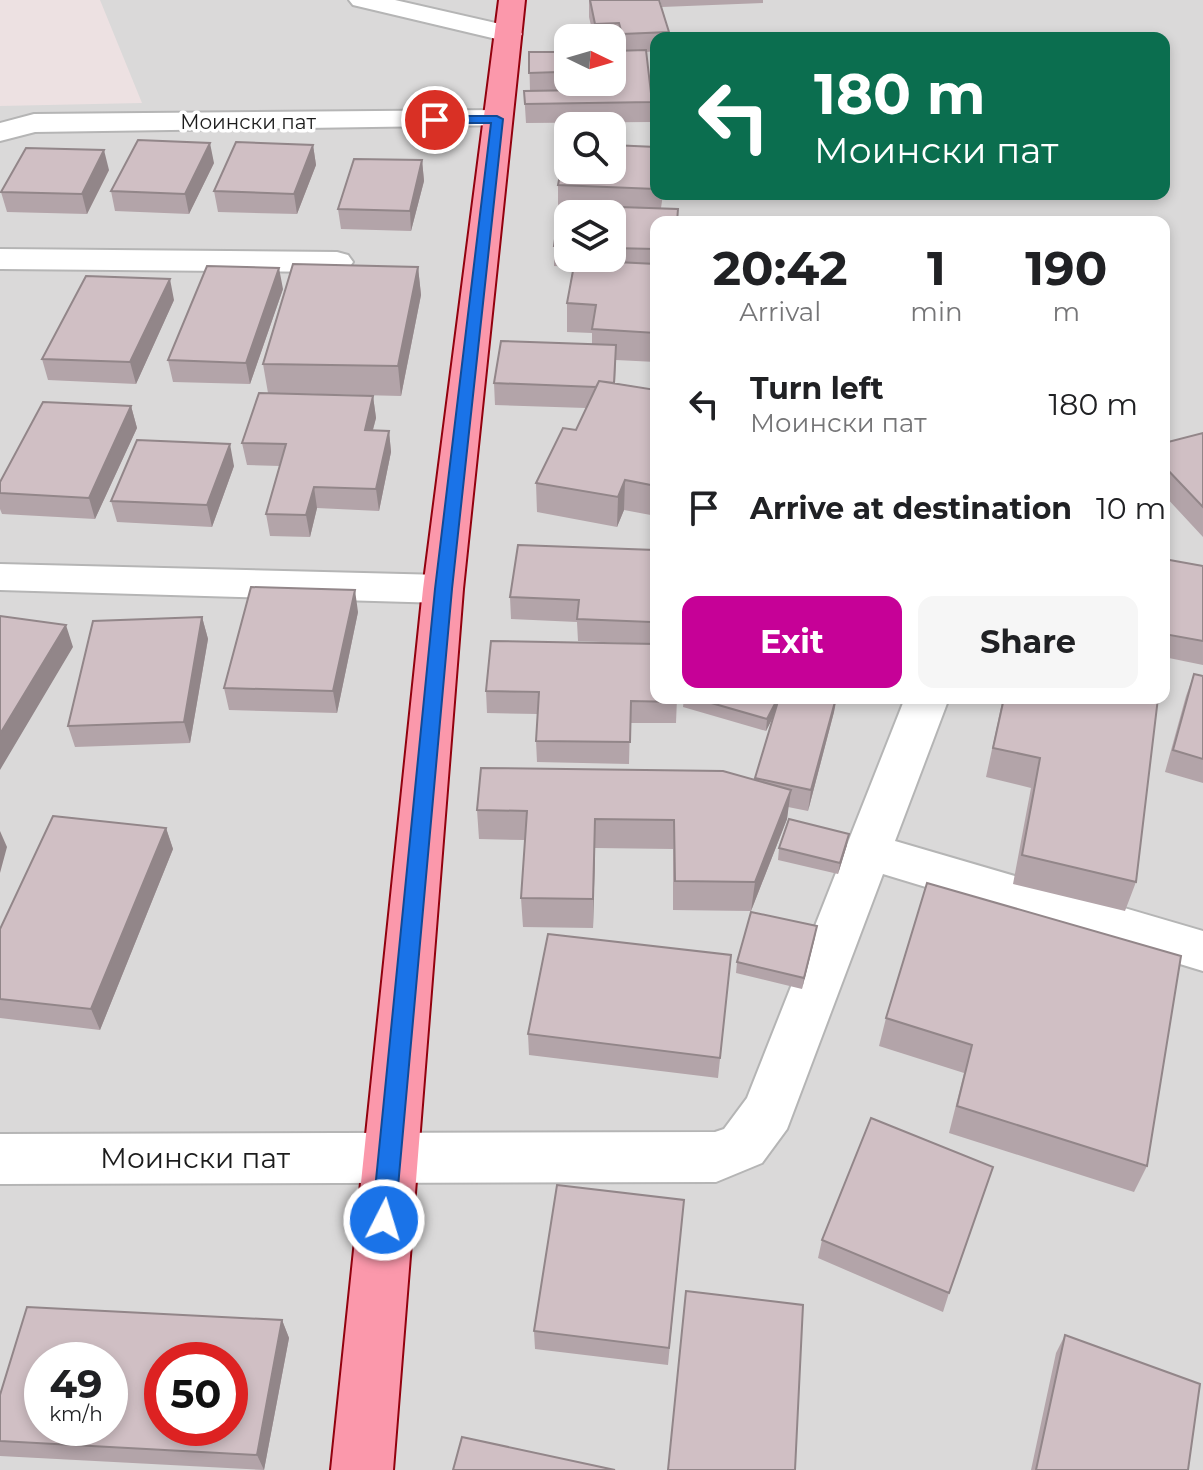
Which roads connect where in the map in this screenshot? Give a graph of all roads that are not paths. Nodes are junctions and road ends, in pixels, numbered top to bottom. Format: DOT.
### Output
graph roads {
  1 [pos="362,0"];
  2 [pos="510,17"];
  3 [pos="497,119"];
  4 [pos="0,132"];
  5 [pos="0,259"];
  6 [pos="337,262"];
  7 [pos="0,577"];
  8 [pos="443,589"];
  9 [pos="925,704"];
  10 [pos="871,852"];
  11 [pos="1203,951"];
  12 [pos="389,1157"];
  13 [pos="0,1159"];
  14 [pos="362,1470"];
  1 -- 2 [label="street"];
  2 -- 3 [label="main road"];
  3 -- 4 [label="street, Моински пат"];
  3 -- 8 [label="main road"];
  5 -- 6 [label="street"];
  7 -- 8 [label="street"];
  8 -- 12 [label="main road"];
  9 -- 10 [label="street, Моински пат"];
  10 -- 11 [label="street"];
  10 -- 12 [label="street, Моински пат"];
  12 -- 13 [label="street, Моински пат"];
  12 -- 14 [label="main road"];
}
